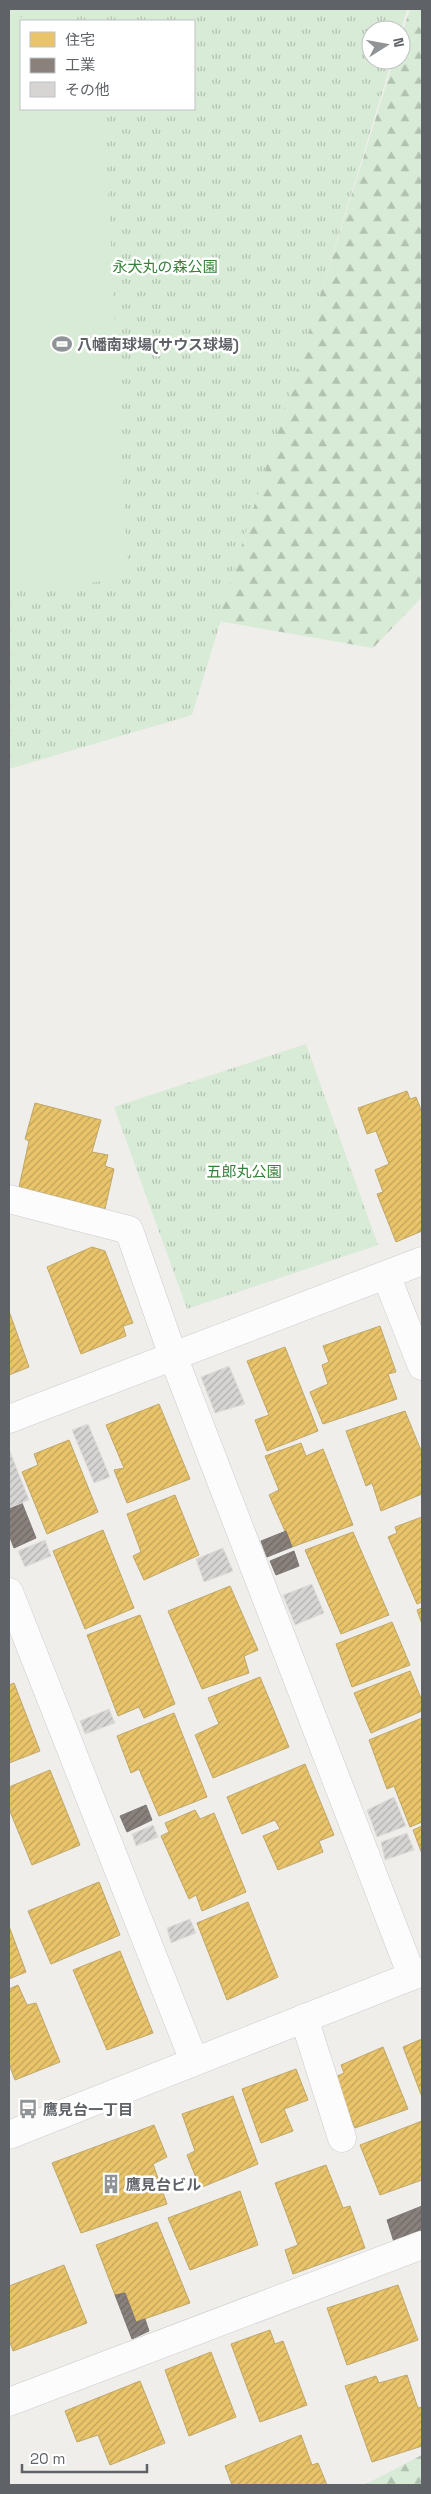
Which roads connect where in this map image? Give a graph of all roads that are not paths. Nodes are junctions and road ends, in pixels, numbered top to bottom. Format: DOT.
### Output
graph roads {
  1 [pos="9,1199"];
  2 [pos="422,1261"];
  3 [pos="386,1275"];
  4 [pos="173,1356"];
  5 [pos="422,1366"];
  6 [pos="9,1419"];
  7 [pos="9,1592"];
  8 [pos="417,1974"];
  9 [pos="304,2018"];
  10 [pos="194,2061"];
  11 [pos="9,2135"];
  12 [pos="342,2138"];
  13 [pos="422,2245"];
  14 [pos="9,2402"];
  1 -- 4 [label="street"];
  2 -- 3 [label="street"];
  3 -- 4 [label="street"];
  3 -- 5 [label="street"];
  4 -- 6 [label="street"];
  4 -- 8 [label="street"];
  7 -- 10 [label="street"];
  8 -- 9 [label="street"];
  9 -- 10 [label="street"];
  9 -- 12 [label="street"];
  10 -- 11 [label="street"];
  13 -- 14 [label="street"];
}
